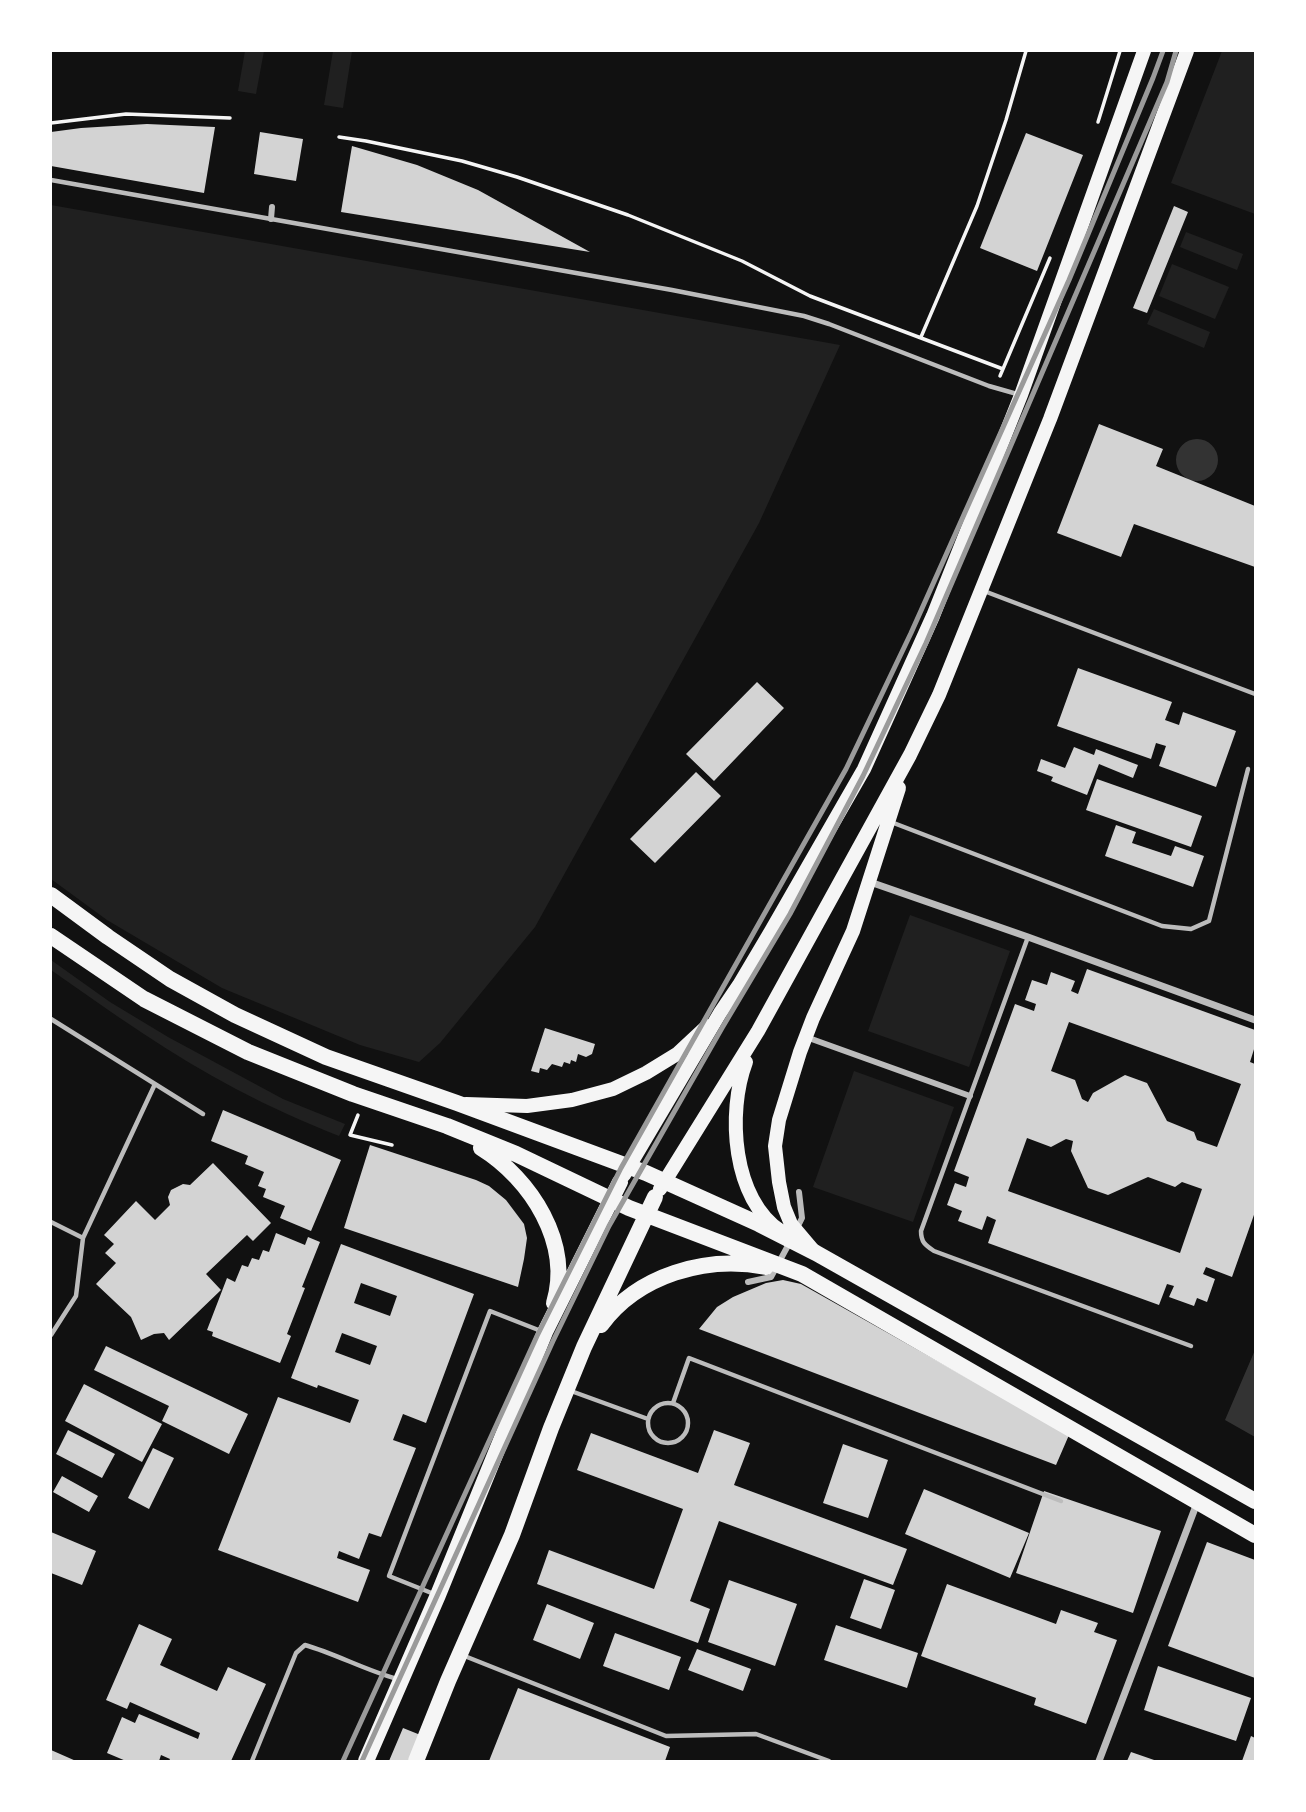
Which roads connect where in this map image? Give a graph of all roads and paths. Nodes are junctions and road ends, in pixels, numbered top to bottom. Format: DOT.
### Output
graph roads {
  1 [pos="1026,51"];
  2 [pos="1120,51"];
  3 [pos="1144,51"];
  4 [pos="1187,51"];
  5 [pos="230,118"];
  6 [pos="51,123"];
  7 [pos="1096,129"];
  8 [pos="339,137"];
  9 [pos="51,180"];
  10 [pos="272,207"];
  11 [pos="271,219"];
  12 [pos="1050,256"];
  13 [pos="921,337"];
  14 [pos="1003,369"];
  15 [pos="995,388"];
  16 [pos="1021,395"];
  17 [pos="981,590"];
  18 [pos="1255,694"];
  19 [pos="910,755"];
  20 [pos="1248,769"];
  21 [pos="889,821"];
  22 [pos="870,882"];
  23 [pos="51,895"];
  24 [pos="51,936"];
  25 [pos="1028,937"];
  26 [pos="720,1013"];
  27 [pos="51,1019"];
  28 [pos="1255,1020"];
  29 [pos="758,1031"];
  30 [pos="806,1037"];
  31 [pos="155,1084"];
  32 [pos="970,1096"];
  33 [pos="457,1103"];
  34 [pos="204,1115"];
  35 [pos="447,1126"];
  36 [pos="629,1167"];
  37 [pos="646,1173"];
  38 [pos="620,1182"];
  39 [pos="664,1182"];
  40 [pos="799,1192"];
  41 [pos="655,1197"];
  42 [pos="612,1199"];
  43 [pos="629,1208"];
  44 [pos="646,1214"];
  45 [pos="51,1222"];
  46 [pos="83,1238"];
  47 [pos="816,1254"];
  48 [pos="802,1275"];
  49 [pos="748,1282"];
  50 [pos="545,1332"];
  51 [pos="51,1335"];
  52 [pos="1191,1346"];
  53 [pos="584,1347"];
  54 [pos="567,1390"];
  55 [pos="673,1403"];
  56 [pos="648,1419"];
  57 [pos="1060,1501"];
  58 [pos="1255,1501"];
  59 [pos="1197,1503"];
  60 [pos="1255,1535"];
  61 [pos="438,1595"];
  62 [pos="460,1654"];
  63 [pos="401,1680"];
  64 [pos="251,1761"];
  65 [pos="366,1761"];
  66 [pos="416,1761"];
  67 [pos="829,1761"];
  68 [pos="1099,1761"];
  1 -- 13 [label="path"];
  2 -- 7 [label="path"];
  3 -- 16 [label="main road"];
  4 -- 17 [label="main road"];
  5 -- 6 [label="path"];
  8 -- 13 [label="path"];
  9 -- 11 [label="lane"];
  10 -- 11 [label="street"];
  11 -- 15 [label="lane"];
  12 -- 14 [label="path"];
  13 -- 14 [label="path"];
  14 -- 15 [label="path"];
  15 -- 16 [label="lane"];
  16 -- 26 [label="main road"];
  17 -- 18 [label="lane"];
  17 -- 19 [label="main road"];
  19 -- 21 [label="main road"];
  19 -- 29 [label="main road"];
  20 -- 21 [label="lane"];
  21 -- 22 [label="main road"];
  22 -- 25 [label="street"];
  22 -- 30 [label="main road"];
  23 -- 33 [label="highway"];
  24 -- 35 [label="highway"];
  25 -- 28 [label="street"];
  25 -- 32 [label="lane"];
  26 -- 33 [label="main road"];
  26 -- 36 [label="main road"];
  27 -- 31 [label="lane"];
  29 -- 39 [label="main road"];
  29 -- 47 [label="main road"];
  30 -- 32 [label="street"];
  30 -- 47 [label="main road"];
  31 -- 34 [label="lane"];
  31 -- 46 [label="lane"];
  32 -- 52 [label="lane"];
  33 -- 36 [label="highway"];
  35 -- 42 [label="highway"];
  35 -- 50 [label="highway"];
  36 -- 37 [label="highway"];
  36 -- 38 [label="main road"];
  37 -- 38 [label="highway"];
  37 -- 39 [label="highway"];
  37 -- 41 [label="highway"];
  38 -- 42 [label="highway"];
  38 -- 43 [label="highway"];
  39 -- 41 [label="main road"];
  39 -- 47 [label="highway"];
  40 -- 49 [label="street"];
  41 -- 43 [label="highway"];
  41 -- 44 [label="highway"];
  42 -- 43 [label="highway"];
  42 -- 50 [label="highway"];
  43 -- 44 [label="highway"];
  44 -- 48 [label="highway"];
  44 -- 53 [label="highway"];
  45 -- 46 [label="lane"];
  46 -- 51 [label="lane"];
  47 -- 58 [label="highway"];
  48 -- 53 [label="highway"];
  48 -- 59 [label="highway"];
  50 -- 61 [label="highway"];
  50 -- 61 [label="lane"];
  53 -- 54 [label="highway"];
  54 -- 56 [label="lane"];
  54 -- 62 [label="highway"];
  55 -- 56 [label="lane"];
  55 -- 56 [label="lane"];
  55 -- 57 [label="lane"];
  59 -- 60 [label="highway"];
  59 -- 68 [label="street"];
  61 -- 63 [label="highway"];
  62 -- 66 [label="highway"];
  62 -- 67 [label="lane"];
  63 -- 64 [label="lane"];
  63 -- 65 [label="highway"];
}
